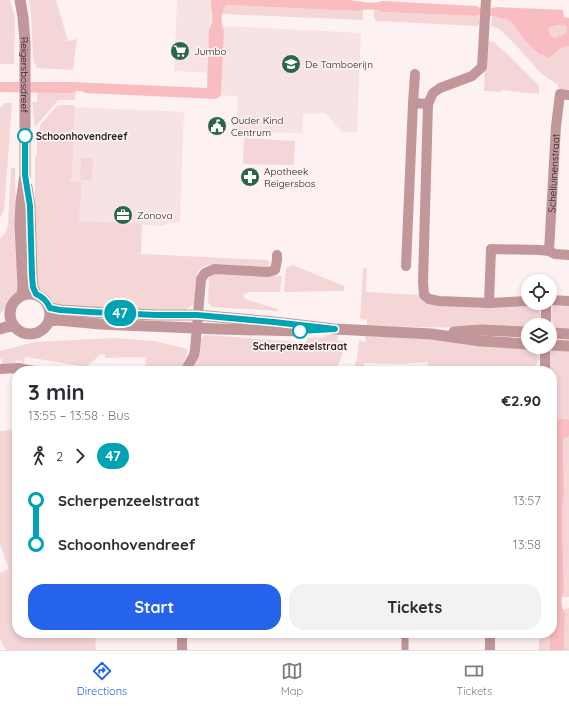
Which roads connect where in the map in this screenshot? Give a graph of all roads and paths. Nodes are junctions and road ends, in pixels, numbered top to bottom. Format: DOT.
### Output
graph roads {
  1 [pos="20,0"];
  2 [pos="486,2"];
  3 [pos="415,74"];
  4 [pos="564,95"];
  5 [pos="413,103"];
  6 [pos="428,104"];
  7 [pos="25,175"];
  8 [pos="409,182"];
  9 [pos="426,182"];
  10 [pos="408,224"];
  11 [pos="425,224"];
  12 [pos="549,251"];
  13 [pos="277,255"];
  14 [pos="569,255"];
  15 [pos="406,266"];
  16 [pos="36,294"];
  17 [pos="22,295"];
  18 [pos="557,300"];
  19 [pos="521,301"];
  20 [pos="569,301"];
  21 [pos="489,302"];
  22 [pos="50,308"];
  23 [pos="5,315"];
  24 [pos="197,315"];
  25 [pos="50,321"];
  26 [pos="14,326"];
  27 [pos="197,328"];
  28 [pos="0,329"];
  29 [pos="335,329"];
  30 [pos="521,332"];
  31 [pos="557,333"];
  32 [pos="431,334"];
  33 [pos="569,334"];
  34 [pos="521,344"];
  35 [pos="557,345"];
  36 [pos="569,346"];
  37 [pos="545,354"];
  38 [pos="188,366"];
  39 [pos="544,366"];
  40 [pos="12,368"];
  41 [pos="0,369"];
  42 [pos="182,638"];
  43 [pos="405,638"];
  44 [pos="490,638"];
  45 [pos="182,650"];
  46 [pos="405,650"];
  47 [pos="490,650"];
  1 -- 7 [label="street, Reigersbosdreef"];
  2 -- 6 [label="street"];
  3 -- 5 [label="street"];
  4 -- 12 [label="street, Schelluinenstraat"];
  5 -- 6 [label="street"];
  5 -- 8 [label="street"];
  6 -- 9 [label="street"];
  7 -- 16 [label="street, Reigersbosdreef"];
  7 -- 17 [label="street, Reigersbosdreef"];
  8 -- 9 [label="street"];
  8 -- 10 [label="street"];
  9 -- 11 [label="street"];
  10 -- 11 [label="street"];
  10 -- 15 [label="street"];
  11 -- 21 [label="street"];
  12 -- 14 [label="street"];
  12 -- 21 [label="street"];
  13 -- 24 [label="street"];
  16 -- 17 [label="street"];
  16 -- 22 [label="street"];
  17 -- 23 [label="street"];
  18 -- 20 [label="street"];
  19 -- 21 [label="street"];
  22 -- 24 [label="street"];
  22 -- 25 [label="street"];
  23 -- 26 [label="street"];
  24 -- 27 [label="street"];
  24 -- 29 [label="street"];
  25 -- 26 [label="street"];
  25 -- 27 [label="street"];
  26 -- 28 [label="street"];
  27 -- 29 [label="street"];
  27 -- 38 [label="street"];
  29 -- 32 [label="street"];
  30 -- 32 [label="street"];
  31 -- 33 [label="street"];
  32 -- 34 [label="street"];
  35 -- 36 [label="street"];
  37 -- 39 [label="street"];
  40 -- 41 [label="street"];
  42 -- 45 [label="street"];
  43 -- 46 [label="street"];
  44 -- 47 [label="street"];
}
